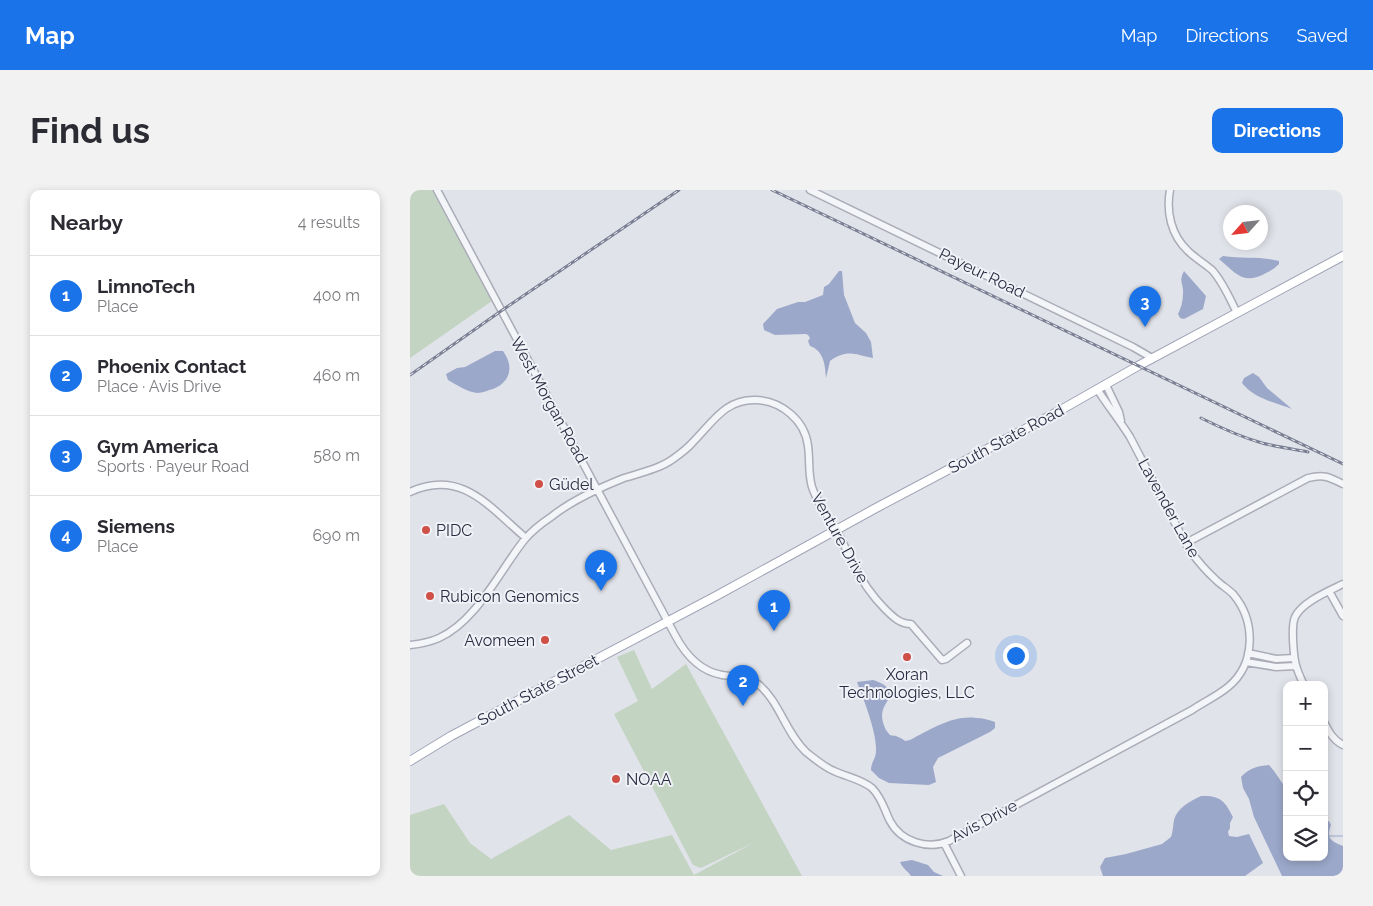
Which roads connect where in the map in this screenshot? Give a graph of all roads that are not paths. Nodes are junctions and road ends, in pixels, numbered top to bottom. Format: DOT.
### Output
graph roads {
  1 [pos="810,190"];
  2 [pos="1170,190"];
  3 [pos="439,191"];
  4 [pos="1343,256"];
  5 [pos="1238,313"];
  6 [pos="1152,358"];
  7 [pos="1106,384"];
  8 [pos="1097,389"];
  9 [pos="1121,422"];
  10 [pos="1343,484"];
  11 [pos="598,489"];
  12 [pos="410,492"];
  13 [pos="837,530"];
  14 [pos="526,538"];
  15 [pos="1186,543"];
  16 [pos="1343,584"];
  17 [pos="1329,591"];
  18 [pos="1343,616"];
  19 [pos="668,621"];
  20 [pos="967,643"];
  21 [pos="410,645"];
  22 [pos="1248,653"];
  23 [pos="1294,658"];
  24 [pos="1246,662"];
  25 [pos="1295,666"];
  26 [pos="1302,681"];
  27 [pos="1198,706"];
  28 [pos="1326,726"];
  29 [pos="1343,745"];
  30 [pos="410,761"];
  31 [pos="944,843"];
  32 [pos="961,876"];
  1 -- 6 [label="street, Payeur Road"];
  2 -- 5 [label="street"];
  3 -- 11 [label="street, West Morgan Road"];
  4 -- 5 [label="main road, South State Road"];
  5 -- 6 [label="main road, South State Road"];
  6 -- 7 [label="main road, South State Road"];
  7 -- 8 [label="main road, South State Road"];
  7 -- 9 [label="street, Lavender Lane"];
  8 -- 9 [label="street, Lavender Lane"];
  8 -- 13 [label="main road, South State Road"];
  9 -- 15 [label="street, Lavender Lane"];
  10 -- 15 [label="street"];
  11 -- 13 [label="street, Venture Drive"];
  11 -- 14 [label="street, Venture Drive"];
  11 -- 19 [label="street, West Morgan Road"];
  12 -- 14 [label="street"];
  13 -- 19 [label="main road, South State Road"];
  13 -- 20 [label="street, Venture Drive"];
  14 -- 21 [label="street, Venture Drive"];
  15 -- 22 [label="street, Lavender Lane"];
  16 -- 17 [label="street"];
  17 -- 18 [label="street"];
  17 -- 23 [label="street"];
  19 -- 30 [label="main road, South State Street"];
  19 -- 31 [label="street, Avis Drive"];
  22 -- 23 [label="street"];
  22 -- 24 [label="street, Lavender Lane"];
  23 -- 25 [label="street"];
  24 -- 25 [label="street"];
  24 -- 27 [label="street, Lavender Lane"];
  25 -- 26 [label="street"];
  27 -- 31 [label="street, Avis Drive"];
  28 -- 29 [label="street"];
  31 -- 32 [label="street"];
}
